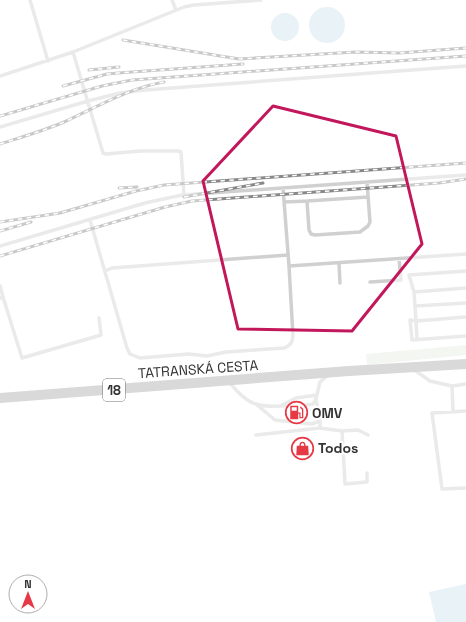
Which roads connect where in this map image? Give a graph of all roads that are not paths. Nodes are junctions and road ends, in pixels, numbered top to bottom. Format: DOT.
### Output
graph roads {
  1 [pos="30,0"];
  2 [pos="172,0"];
  3 [pos="261,0"];
  4 [pos="176,10"];
  5 [pos="73,52"];
  6 [pos="48,61"];
  7 [pos="466,66"];
  8 [pos="0,76"];
  9 [pos="88,101"];
  10 [pos="0,127"];
  11 [pos="466,175"];
  12 [pos="367,182"];
  13 [pos="283,188"];
  14 [pos="184,195"];
  15 [pos="368,197"];
  16 [pos="307,201"];
  17 [pos="284,202"];
  18 [pos="90,220"];
  19 [pos="0,246"];
  20 [pos="466,254"];
  21 [pos="288,255"];
  22 [pos="399,259"];
  23 [pos="339,263"];
  24 [pos="289,266"];
  25 [pos="105,271"];
  26 [pos="466,271"];
  27 [pos="370,282"];
  28 [pos="340,283"];
  29 [pos="0,286"];
  30 [pos="466,288"];
  31 [pos="414,292"];
  32 [pos="2,298"];
  33 [pos="466,303"];
  34 [pos="415,306"];
  35 [pos="466,317"];
  36 [pos="99,318"];
  37 [pos="416,321"];
  38 [pos="466,336"];
  39 [pos="466,364"];
  40 [pos="411,368"];
  41 [pos="330,373"];
  42 [pos="228,381"];
  43 [pos="466,384"];
  44 [pos="452,386"];
  45 [pos="317,397"];
  46 [pos="0,398"];
  47 [pos="256,404"];
  48 [pos="294,405"];
  49 [pos="306,405"];
  50 [pos="282,406"];
  51 [pos="453,411"];
  52 [pos="466,411"];
  53 [pos="320,421"];
  54 [pos="320,428"];
  55 [pos="342,431"];
  56 [pos="256,435"];
  57 [pos="368,435"];
  58 [pos="367,473"];
  59 [pos="466,488"];
  1 -- 6 [label="lane"];
  2 -- 4 [label="lane"];
  3 -- 4 [label="lane"];
  4 -- 5 [label="lane"];
  5 -- 6 [label="lane"];
  5 -- 9 [label="lane"];
  6 -- 8 [label="lane"];
  7 -- 9 [label="lane"];
  9 -- 10 [label="lane"];
  9 -- 14 [label="lane"];
  11 -- 12 [label="lane"];
  12 -- 13 [label="lane"];
  12 -- 15 [label="lane"];
  13 -- 14 [label="lane"];
  13 -- 17 [label="lane"];
  14 -- 18 [label="lane"];
  15 -- 16 [label="lane"];
  15 -- 16 [label="lane"];
  16 -- 17 [label="lane"];
  17 -- 21 [label="lane"];
  18 -- 19 [label="lane"];
  18 -- 25 [label="lane"];
  20 -- 22 [label="lane"];
  21 -- 24 [label="lane"];
  21 -- 25 [label="lane"];
  22 -- 23 [label="lane"];
  22 -- 27 [label="lane"];
  23 -- 24 [label="lane"];
  23 -- 28 [label="lane"];
  24 -- 25 [label="lane"];
  26 -- 31 [label="lane"];
  29 -- 32 [label="lane"];
  30 -- 31 [label="lane"];
  31 -- 34 [label="lane"];
  32 -- 36 [label="lane"];
  33 -- 34 [label="lane"];
  34 -- 37 [label="lane"];
  35 -- 37 [label="lane"];
  37 -- 38 [label="lane"];
  39 -- 40 [label="main road, 18"];
  40 -- 41 [label="main road, TATRANSKÁ CESTA / 18"];
  40 -- 44 [label="lane"];
  41 -- 42 [label="main road, TATRANSKÁ CESTA / 18"];
  41 -- 45 [label="lane"];
  42 -- 46 [label="main road, TATRANSKÁ CESTA / 18"];
  42 -- 47 [label="lane"];
  43 -- 44 [label="lane"];
  44 -- 51 [label="lane"];
  45 -- 49 [label="lane"];
  45 -- 50 [label="lane"];
  45 -- 53 [label="lane"];
  47 -- 50 [label="lane"];
  47 -- 53 [label="lane"];
  48 -- 50 [label="lane"];
  51 -- 52 [label="lane"];
  51 -- 59 [label="lane"];
  53 -- 54 [label="lane"];
  54 -- 55 [label="lane"];
  54 -- 56 [label="lane"];
  55 -- 57 [label="lane"];
  55 -- 58 [label="lane"];
}
